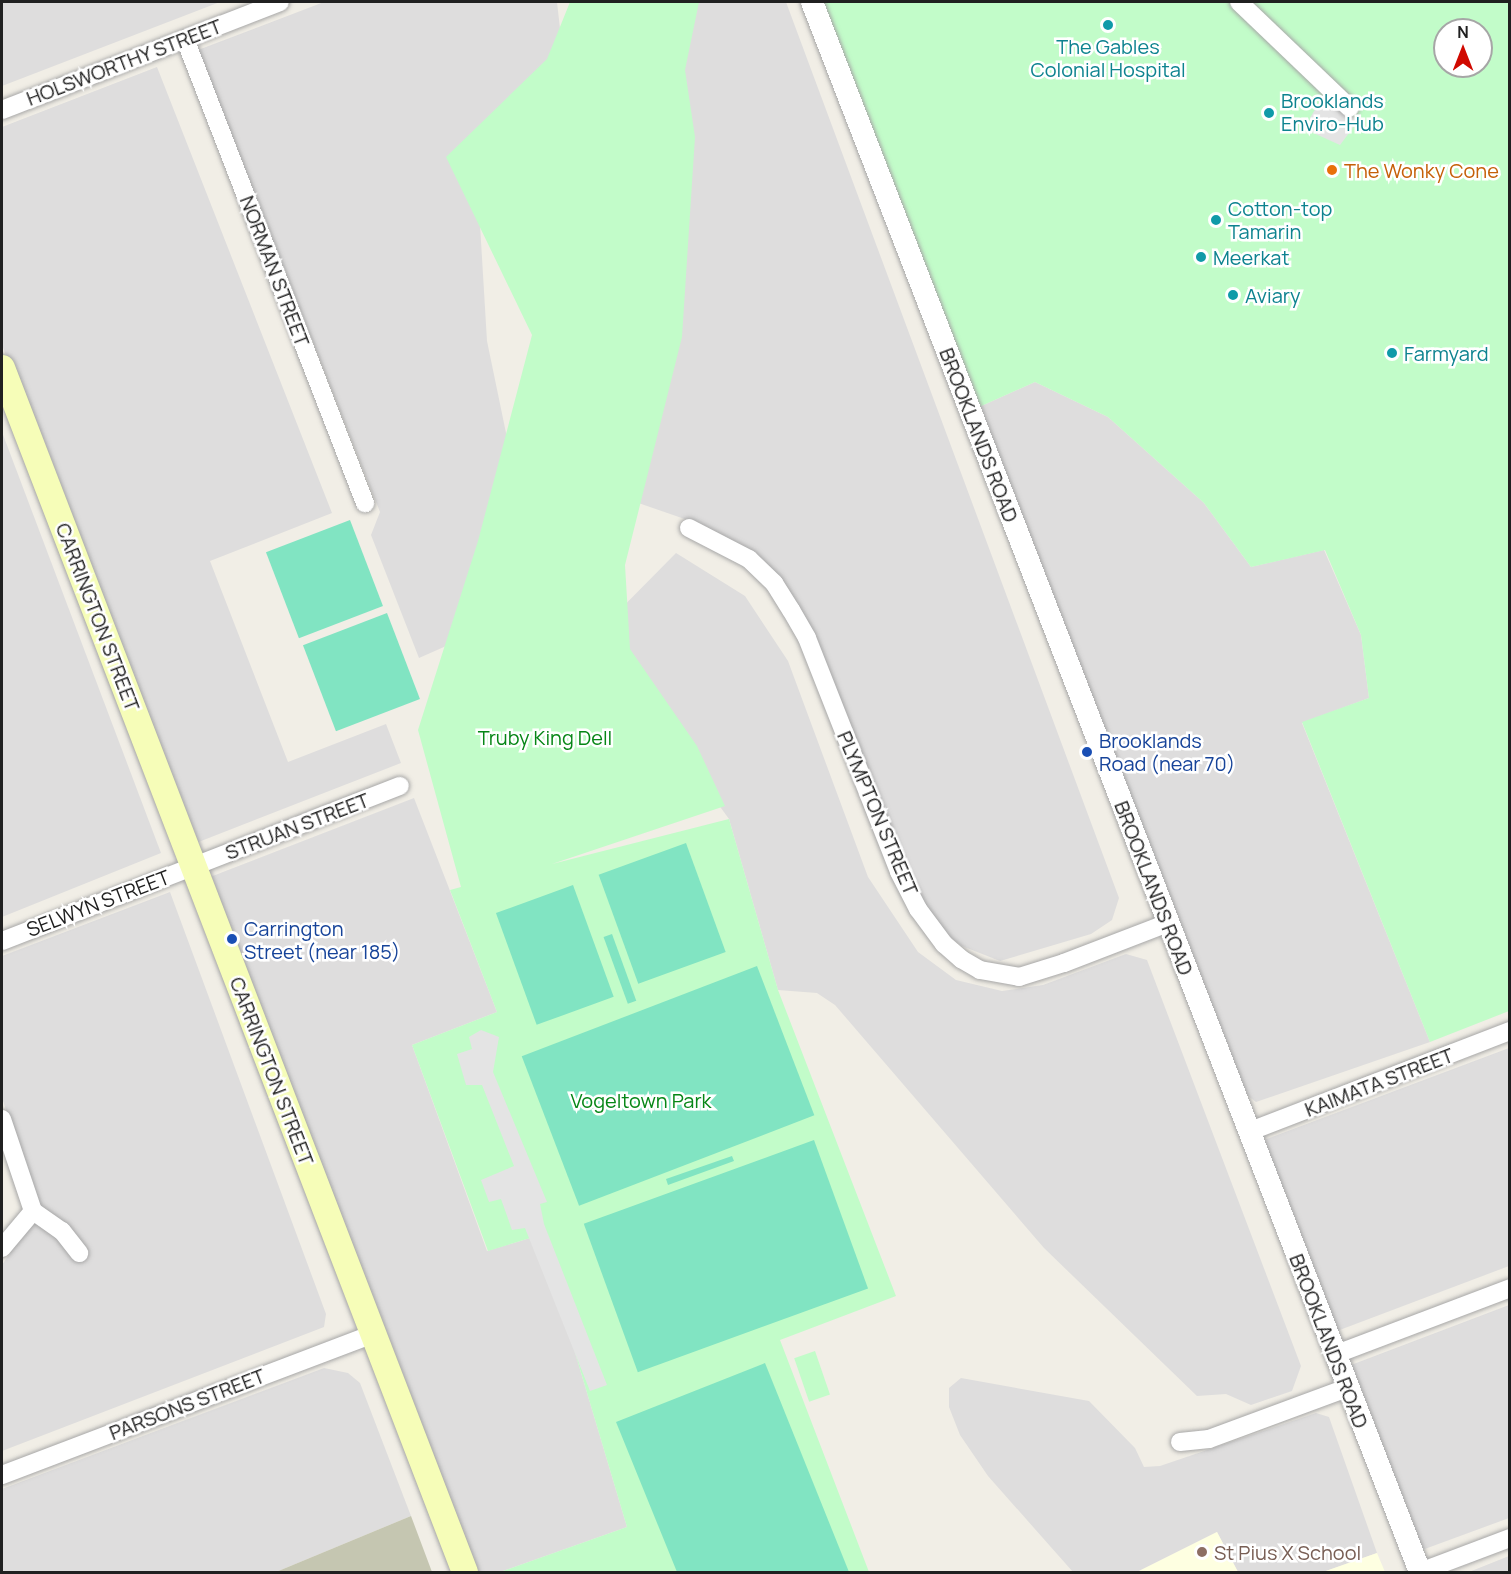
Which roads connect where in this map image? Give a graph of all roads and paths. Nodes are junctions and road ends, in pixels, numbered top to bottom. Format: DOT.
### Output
graph roads {
  1 [pos="280,2"];
  2 [pos="812,2"];
  3 [pos="1239,2"];
  4 [pos="185,39"];
  5 [pos="1350,108"];
  6 [pos="2,110"];
  7 [pos="2,368"];
  8 [pos="365,503"];
  9 [pos="689,528"];
  10 [pos="400,786"];
  11 [pos="194,866"];
  12 [pos="1168,923"];
  13 [pos="2,941"];
  14 [pos="1509,1031"];
  15 [pos="2,1119"];
  16 [pos="1248,1132"];
  17 [pos="33,1211"];
  18 [pos="2,1248"];
  19 [pos="79,1253"];
  20 [pos="1509,1288"];
  21 [pos="373,1334"];
  22 [pos="1335,1355"];
  23 [pos="1347,1388"];
  24 [pos="1180,1442"];
  25 [pos="2,1474"];
  26 [pos="1509,1538"];
  27 [pos="465,1572"];
  28 [pos="1420,1572"];
  1 -- 4 [label="street, HOLSWORTHY STREET"];
  2 -- 12 [label="street, BROOKLANDS ROAD"];
  3 -- 5 [label="street"];
  4 -- 6 [label="street, HOLSWORTHY STREET"];
  4 -- 8 [label="street, NORMAN STREET"];
  7 -- 11 [label="main road, CARRINGTON STREET"];
  9 -- 12 [label="street, PLYMPTON STREET"];
  10 -- 11 [label="street, STRUAN STREET"];
  11 -- 13 [label="street, SELWYN STREET"];
  11 -- 21 [label="main road, CARRINGTON STREET"];
  12 -- 16 [label="street, BROOKLANDS ROAD"];
  14 -- 16 [label="street, KAIMATA STREET"];
  15 -- 17 [label="street"];
  16 -- 22 [label="street, BROOKLANDS ROAD"];
  17 -- 18 [label="street"];
  17 -- 19 [label="street"];
  20 -- 22 [label="street"];
  21 -- 25 [label="street, PARSONS STREET"];
  21 -- 27 [label="main road, CARRINGTON STREET"];
  22 -- 23 [label="street, BROOKLANDS ROAD"];
  23 -- 24 [label="street"];
  23 -- 28 [label="street, BROOKLANDS ROAD"];
  26 -- 28 [label="street"];
}
